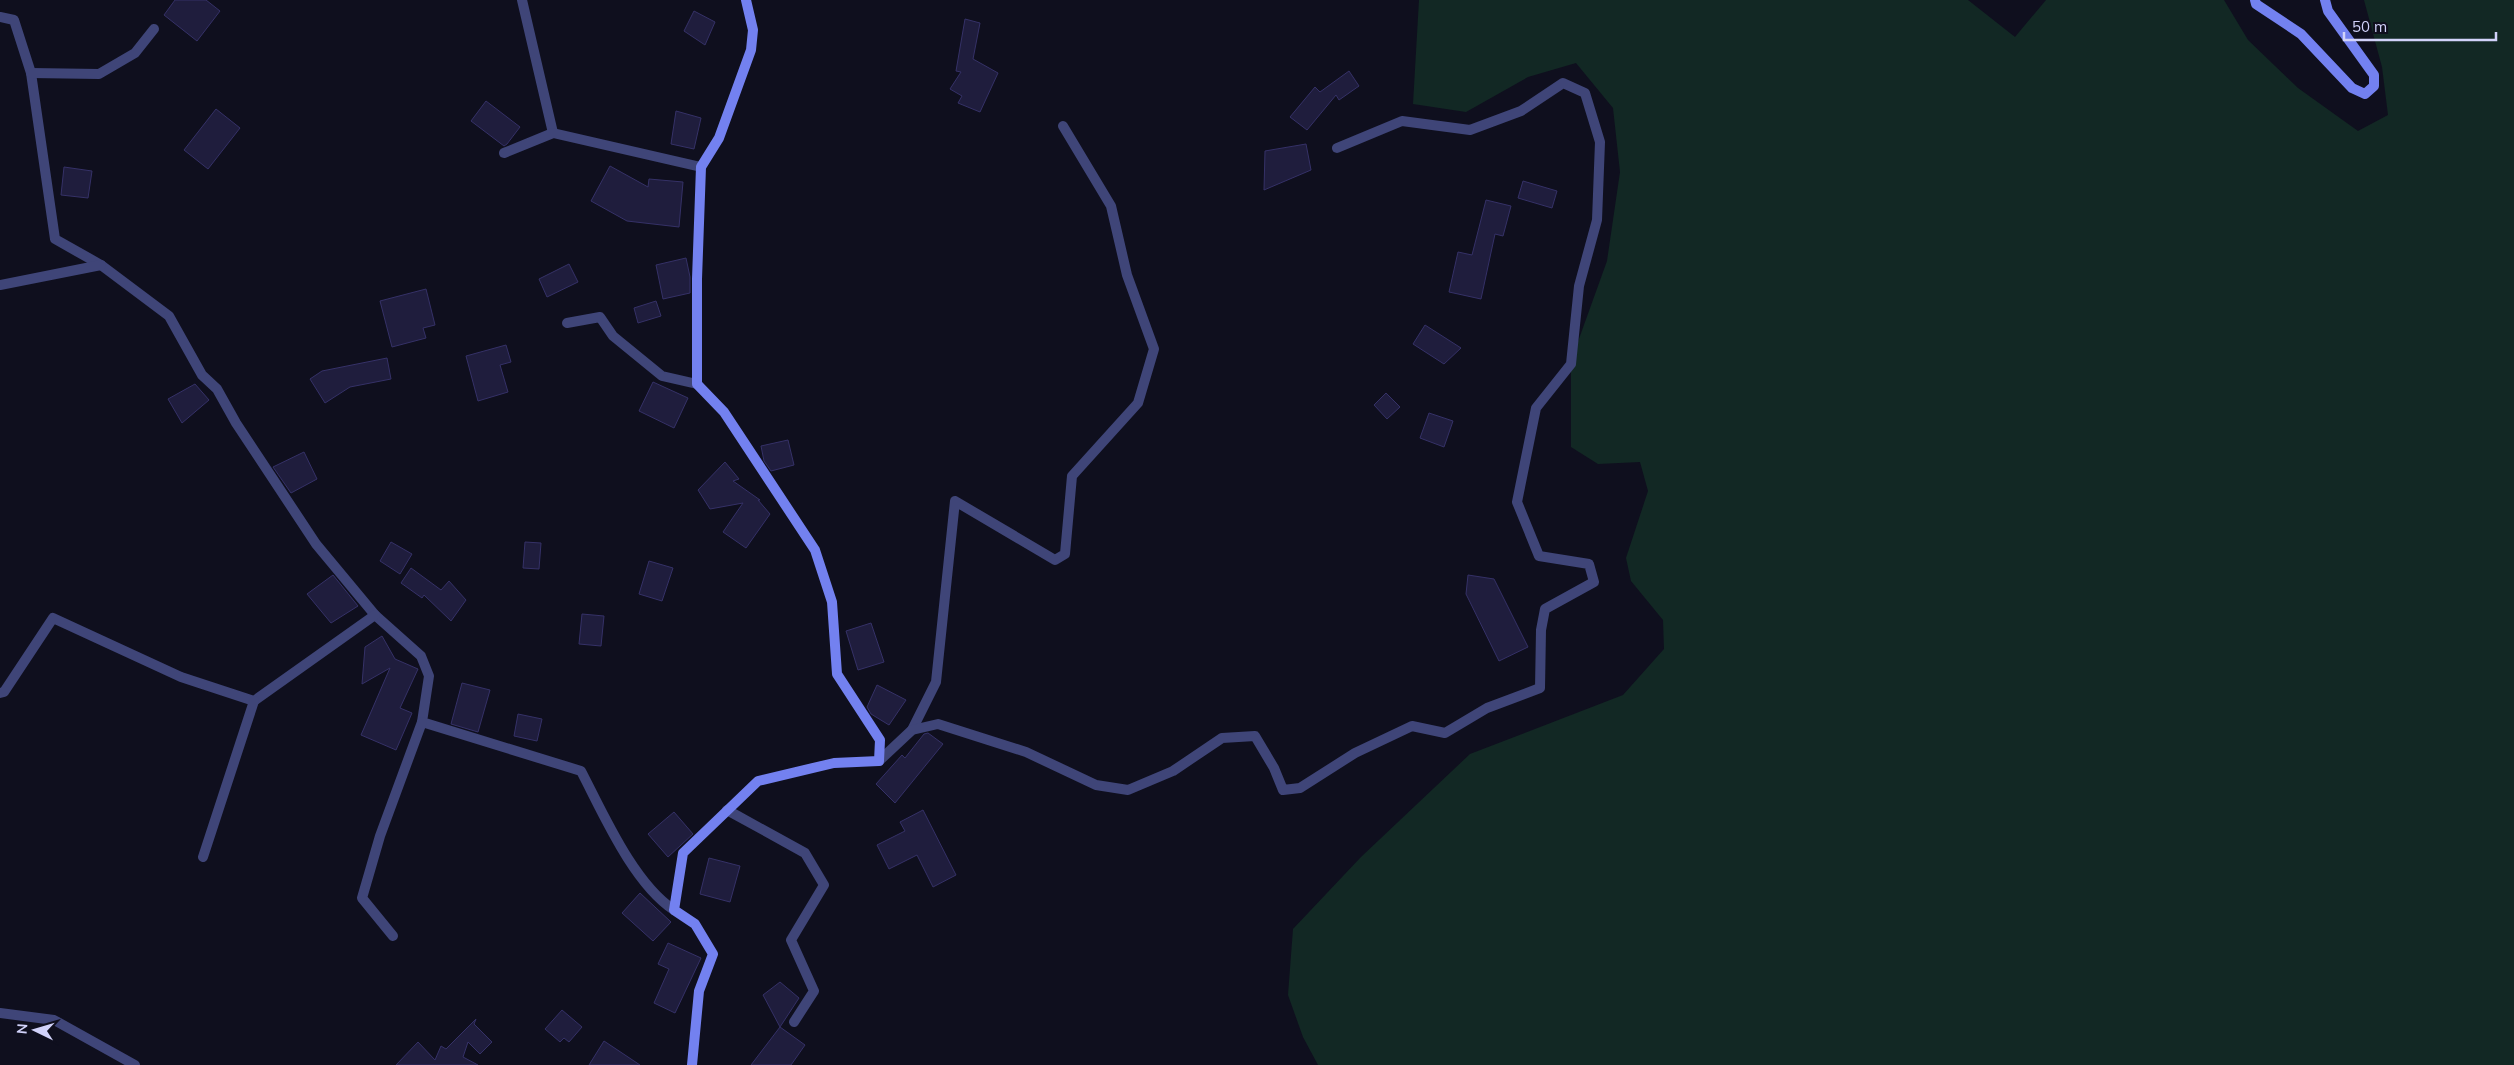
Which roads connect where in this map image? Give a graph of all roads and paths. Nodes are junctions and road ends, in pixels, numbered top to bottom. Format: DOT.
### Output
graph roads {
  1 [pos="522,0"];
  2 [pos="746,0"];
  3 [pos="2254,0"];
  4 [pos="2325,0"];
  5 [pos="0,17"];
  6 [pos="154,29"];
  7 [pos="31,73"];
  8 [pos="1063,126"];
  9 [pos="553,132"];
  10 [pos="1337,148"];
  11 [pos="504,153"];
  12 [pos="701,167"];
  13 [pos="101,265"];
  14 [pos="0,285"];
  15 [pos="566,323"];
  16 [pos="697,384"];
  17 [pos="375,616"];
  18 [pos="0,693"];
  19 [pos="254,701"];
  20 [pos="422,722"];
  21 [pos="912,730"];
  22 [pos="879,761"];
  23 [pos="728,810"];
  24 [pos="203,857"];
  25 [pos="674,910"];
  26 [pos="393,936"];
  27 [pos="0,1014"];
  28 [pos="794,1022"];
  29 [pos="135,1065"];
  30 [pos="692,1065"];
  1 -- 9 [label="street"];
  2 -- 12 [label="street"];
  3 -- 4 [label="street"];
  5 -- 7 [label="street"];
  6 -- 7 [label="street"];
  7 -- 13 [label="street"];
  8 -- 21 [label="street"];
  9 -- 11 [label="street"];
  9 -- 12 [label="street"];
  10 -- 21 [label="street"];
  12 -- 16 [label="street"];
  13 -- 14 [label="street"];
  13 -- 17 [label="street"];
  15 -- 16 [label="street"];
  16 -- 22 [label="street"];
  17 -- 19 [label="street"];
  17 -- 20 [label="street"];
  18 -- 19 [label="street"];
  19 -- 24 [label="street"];
  20 -- 25 [label="street"];
  20 -- 26 [label="street"];
  21 -- 22 [label="street"];
  22 -- 23 [label="street"];
  23 -- 25 [label="street"];
  23 -- 28 [label="street"];
  25 -- 30 [label="street"];
  27 -- 29 [label="street"];
}
